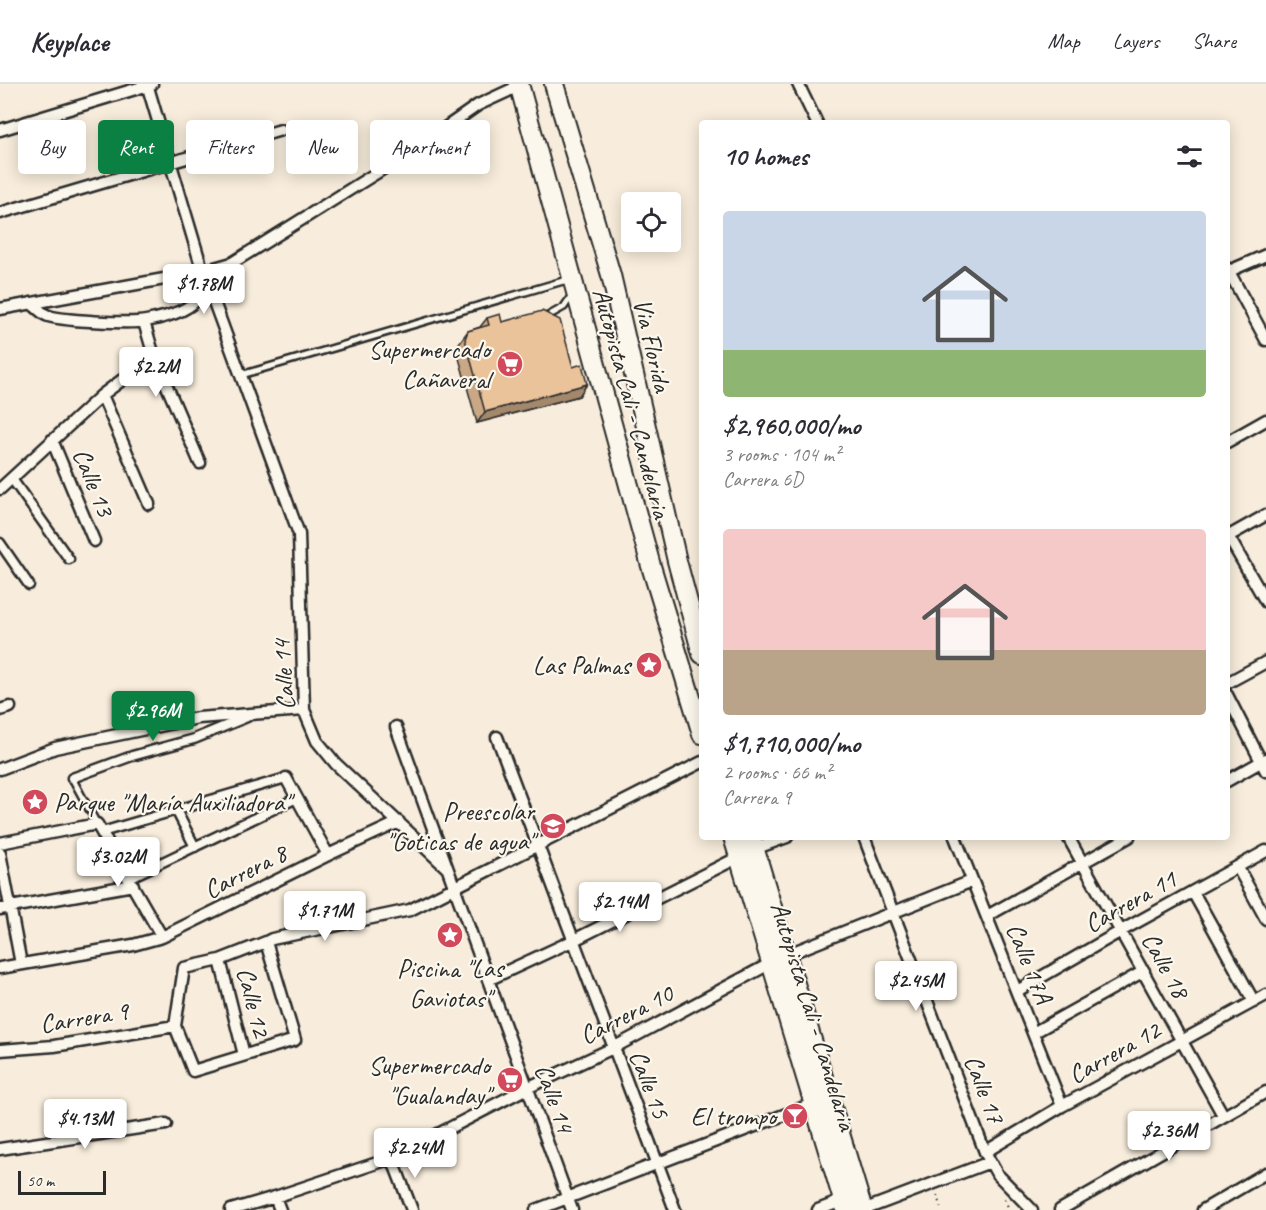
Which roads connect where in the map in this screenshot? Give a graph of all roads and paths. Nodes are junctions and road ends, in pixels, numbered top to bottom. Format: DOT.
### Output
graph roads {
  1 [pos="149,84"];
  2 [pos="554,84"];
  3 [pos="798,84"];
  4 [pos="519,85"];
  5 [pos="159,120"];
  6 [pos="816,120"];
  7 [pos="0,130"];
  8 [pos="281,130"];
  9 [pos="174,161"];
  10 [pos="174,173"];
  11 [pos="131,174"];
  12 [pos="0,213"];
  13 [pos="1266,255"];
  14 [pos="1230,270"];
  15 [pos="200,273"];
  16 [pos="1230,275"];
  17 [pos="573,285"];
  18 [pos="31,303"];
  19 [pos="0,309"];
  20 [pos="540,318"];
  21 [pos="144,322"];
  22 [pos="1266,340"];
  23 [pos="154,356"];
  24 [pos="241,375"];
  25 [pos="102,395"];
  26 [pos="1266,420"];
  27 [pos="1230,438"];
  28 [pos="52,440"];
  29 [pos="200,463"];
  30 [pos="12,479"];
  31 [pos="0,489"];
  32 [pos="149,504"];
  33 [pos="1266,515"];
  34 [pos="1230,535"];
  35 [pos="1230,539"];
  36 [pos="94,542"];
  37 [pos="0,543"];
  38 [pos="69,559"];
  39 [pos="29,585"];
  40 [pos="1266,602"];
  41 [pos="699,643"];
  42 [pos="1266,662"];
  43 [pos="1230,681"];
  44 [pos="1230,701"];
  45 [pos="304,710"];
  46 [pos="250,715"];
  47 [pos="699,724"];
  48 [pos="396,726"];
  49 [pos="497,737"];
  50 [pos="699,764"];
  51 [pos="1264,764"];
  52 [pos="0,769"];
  53 [pos="72,778"];
  54 [pos="286,778"];
  55 [pos="1230,780"];
  56 [pos="297,798"];
  57 [pos="176,810"];
  58 [pos="399,822"];
  59 [pos="100,828"];
  60 [pos="776,840"];
  61 [pos="865,840"];
  62 [pos="956,840"];
  63 [pos="1070,840"];
  64 [pos="1124,840"];
  65 [pos="0,843"];
  66 [pos="538,844"];
  67 [pos="195,847"];
  68 [pos="748,848"];
  69 [pos="1266,851"];
  70 [pos="0,853"];
  71 [pos="328,855"];
  72 [pos="1082,863"];
  73 [pos="447,868"];
  74 [pos="1238,868"];
  75 [pos="131,881"];
  76 [pos="972,881"];
  77 [pos="454,886"];
  78 [pos="1193,892"];
  79 [pos="6,908"];
  80 [pos="893,913"];
  81 [pos="987,916"];
  82 [pos="1266,919"];
  83 [pos="1121,931"];
  84 [pos="162,937"];
  85 [pos="572,941"];
  86 [pos="267,942"];
  87 [pos="779,959"];
  88 [pos="220,960"];
  89 [pos="21,964"];
  90 [pos="0,968"];
  91 [pos="1144,971"];
  92 [pos="488,980"];
  93 [pos="1017,991"];
  94 [pos="1266,995"];
  95 [pos="1254,1002"];
  96 [pos="175,1026"];
  97 [pos="1033,1033"];
  98 [pos="1182,1041"];
  99 [pos="613,1048"];
  100 [pos="0,1050"];
  101 [pos="244,1055"];
  102 [pos="527,1088"];
  103 [pos="1266,1092"];
  104 [pos="814,1103"];
  105 [pos="1062,1106"];
  106 [pos="1223,1115"];
  107 [pos="166,1124"];
  108 [pos="0,1149"];
  109 [pos="988,1157"];
  110 [pos="392,1158"];
  111 [pos="657,1165"];
  112 [pos="1266,1173"];
  113 [pos="933,1183"];
  114 [pos="275,1197"];
  115 [pos="567,1198"];
  116 [pos="845,1205"];
  117 [pos="231,1210"];
  118 [pos="280,1210"];
  119 [pos="412,1210"];
  120 [pos="536,1210"];
  121 [pos="572,1210"];
  122 [pos="675,1210"];
  123 [pos="818,1210"];
  124 [pos="863,1210"];
  125 [pos="941,1210"];
  126 [pos="1032,1210"];
  127 [pos="1060,1210"];
  128 [pos="1203,1210"];
  1 -- 5 [label="street, Calle 14"];
  1 -- 7 [label="street"];
  2 -- 41 [label="main road, Via Florida"];
  3 -- 6 [label="street"];
  4 -- 15 [label="street"];
  4 -- 17 [label="main road, Autopista Cali - Candelaria"];
  8 -- 9 [label="street"];
  10 -- 15 [label="street, Calle 14"];
  11 -- 12 [label="street"];
  13 -- 14 [label="street"];
  15 -- 18 [label="street"];
  15 -- 21 [label="street"];
  15 -- 24 [label="street, Calle 14"];
  16 -- 22 [label="street"];
  17 -- 20 [label="lane"];
  17 -- 24 [label="lane"];
  17 -- 47 [label="main road, Autopista Cali - Candelaria"];
  18 -- 19 [label="street"];
  18 -- 21 [label="street"];
  21 -- 23 [label="street"];
  23 -- 25 [label="street"];
  23 -- 29 [label="street"];
  24 -- 45 [label="street, Calle 14"];
  25 -- 28 [label="street"];
  25 -- 32 [label="street"];
  26 -- 27 [label="street"];
  28 -- 30 [label="street"];
  28 -- 36 [label="street, Calle 13"];
  30 -- 31 [label="street"];
  30 -- 38 [label="street"];
  33 -- 34 [label="street"];
  35 -- 40 [label="street"];
  37 -- 39 [label="street"];
  42 -- 43 [label="street"];
  44 -- 51 [label="street"];
  45 -- 46 [label="street"];
  45 -- 58 [label="street, Calle 14"];
  46 -- 52 [label="street"];
  46 -- 53 [label="street"];
  48 -- 73 [label="street"];
  49 -- 66 [label="street, Calle 15"];
  50 -- 66 [label="street"];
  51 -- 55 [label="street"];
  53 -- 59 [label="lane"];
  54 -- 56 [label="street"];
  54 -- 57 [label="street"];
  56 -- 67 [label="street"];
  56 -- 71 [label="street"];
  57 -- 59 [label="street"];
  57 -- 67 [label="street"];
  58 -- 71 [label="street, Carrera 8"];
  58 -- 73 [label="street, Calle 14"];
  59 -- 65 [label="street"];
  59 -- 75 [label="street"];
  60 -- 68 [label="street"];
  61 -- 80 [label="street, Calle 17"];
  62 -- 76 [label="street, Calle 17A"];
  63 -- 72 [label="street, Calle 18"];
  64 -- 72 [label="street"];
  66 -- 77 [label="street"];
  66 -- 85 [label="street, Calle 15"];
  67 -- 75 [label="street"];
  68 -- 85 [label="street"];
  68 -- 87 [label="main road, Autopista Cali - Candelaria"];
  69 -- 74 [label="street, Carrera 11"];
  70 -- 79 [label="street"];
  71 -- 84 [label="street, Carrera 8"];
  72 -- 81 [label="street"];
  72 -- 83 [label="street, Calle 18"];
  73 -- 77 [label="street, Calle 14"];
  74 -- 78 [label="street, Carrera 11"];
  74 -- 82 [label="street"];
  75 -- 79 [label="street"];
  75 -- 84 [label="street"];
  76 -- 80 [label="street, Carrera 10"];
  76 -- 81 [label="street, Calle 17A"];
  77 -- 86 [label="street"];
  77 -- 92 [label="street, Calle 14"];
  78 -- 83 [label="street, Carrera 11"];
  78 -- 95 [label="street"];
  79 -- 89 [label="street"];
  80 -- 87 [label="street, Carrera 10"];
  80 -- 109 [label="street, Calle 17"];
  81 -- 93 [label="street, Calle 17A"];
  83 -- 91 [label="street, Calle 18"];
  83 -- 93 [label="street, Carrera 11"];
  84 -- 89 [label="street, Carrera 8"];
  85 -- 92 [label="street"];
  85 -- 99 [label="street, Calle 15"];
  86 -- 88 [label="street"];
  86 -- 101 [label="street"];
  87 -- 99 [label="street, Carrera 10"];
  87 -- 104 [label="main road, Autopista Cali - Candelaria"];
  87 -- 124 [label="main road"];
  88 -- 96 [label="street"];
  88 -- 101 [label="street, Calle 12"];
  89 -- 90 [label="street, Carrera 8"];
  91 -- 97 [label="street"];
  91 -- 98 [label="street, Calle 18"];
  92 -- 102 [label="street, Calle 14"];
  93 -- 97 [label="street, Calle 17A"];
  94 -- 95 [label="street, Carrera 12"];
  95 -- 98 [label="street, Carrera 12"];
  96 -- 100 [label="street, Carrera 9"];
  96 -- 101 [label="street"];
  97 -- 105 [label="street, Calle 17A"];
  98 -- 105 [label="street, Carrera 12"];
  98 -- 106 [label="street, Calle 18"];
  99 -- 102 [label="street, Carrera 10"];
  99 -- 111 [label="street, Calle 15"];
  102 -- 110 [label="street, Carrera 10"];
  102 -- 115 [label="street, Calle 14"];
  103 -- 106 [label="street"];
  104 -- 111 [label="street"];
  104 -- 116 [label="main road, Autopista Cali - Candelaria"];
  105 -- 109 [label="street, Carrera 12"];
  106 -- 127 [label="street"];
  107 -- 108 [label="street"];
  109 -- 113 [label="street, Carrera 12"];
  109 -- 126 [label="street, Calle 17"];
  110 -- 114 [label="street, Carrera 10"];
  110 -- 119 [label="street"];
  111 -- 115 [label="street"];
  111 -- 122 [label="street, Calle 15"];
  112 -- 128 [label="street"];
  113 -- 124 [label="street, Carrera 12"];
  113 -- 125 [label="path"];
  114 -- 117 [label="street, Carrera 10"];
  114 -- 118 [label="street"];
  115 -- 120 [label="street"];
  115 -- 121 [label="street, Calle 14"];
  116 -- 123 [label="street"];
}
